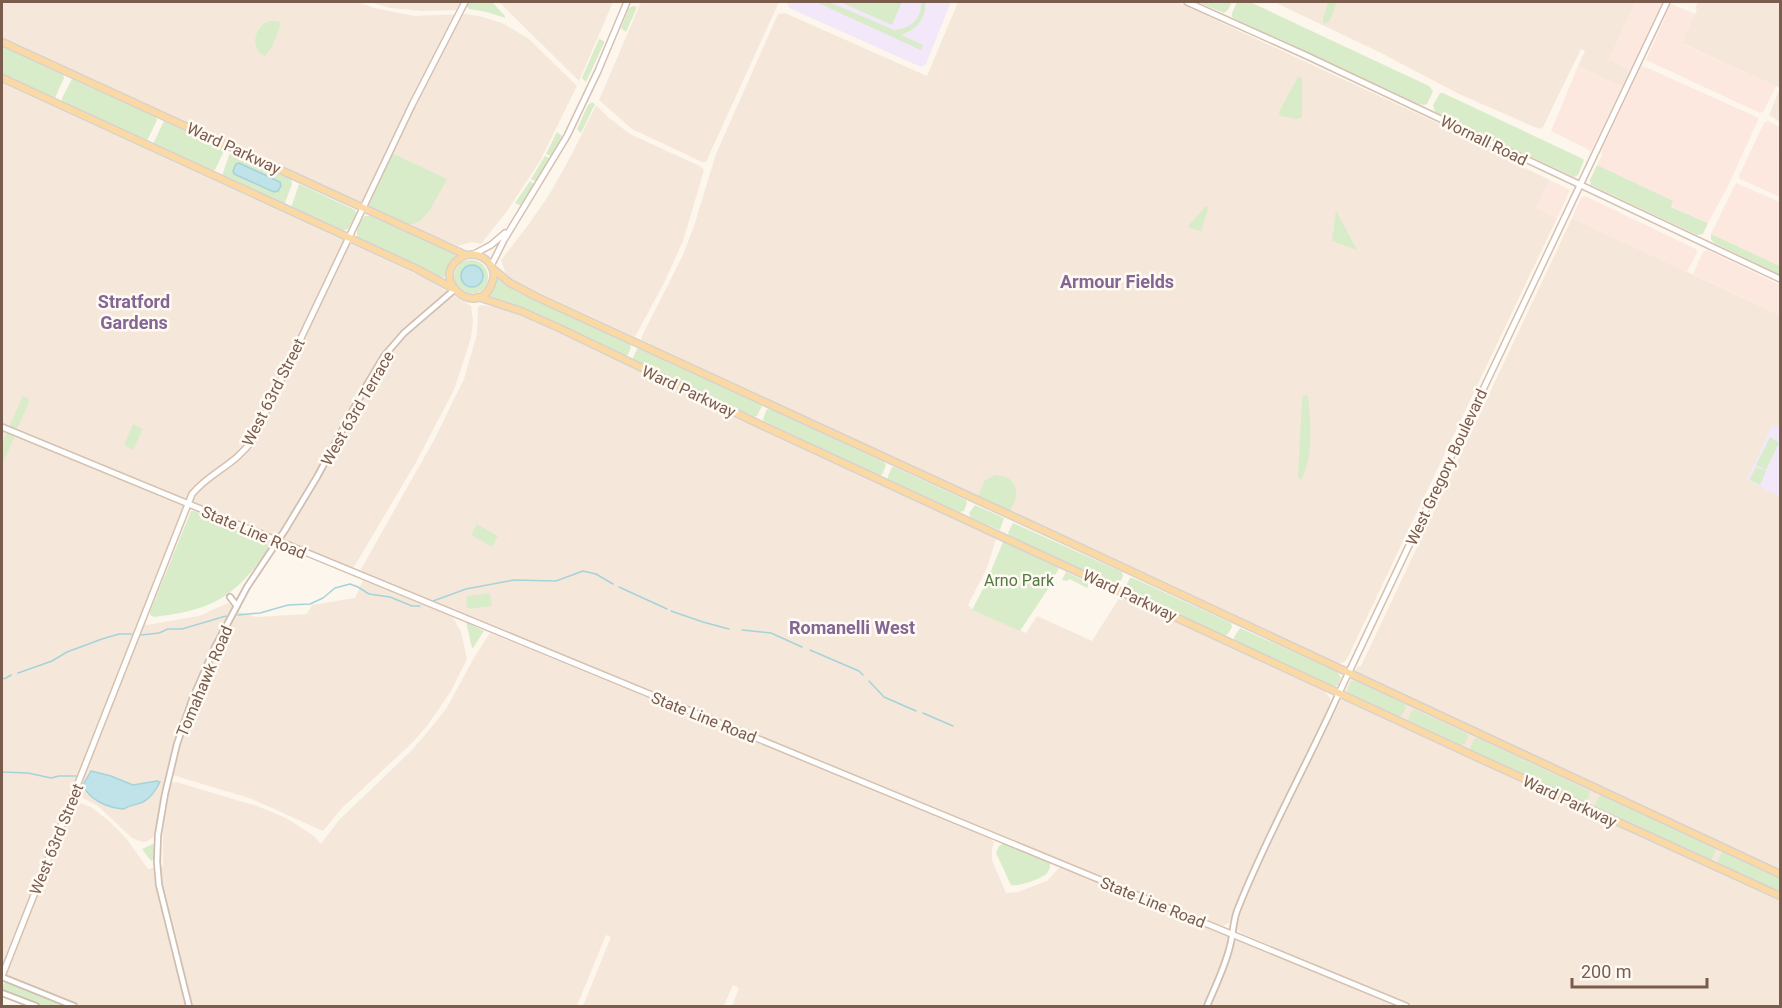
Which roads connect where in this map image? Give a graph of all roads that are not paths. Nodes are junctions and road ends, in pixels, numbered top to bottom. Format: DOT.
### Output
graph roads {
  1 [pos="465,2"];
  2 [pos="627,2"];
  3 [pos="1187,2"];
  4 [pos="1667,2"];
  5 [pos="2,42"];
  6 [pos="2,78"];
  7 [pos="1580,185"];
  8 [pos="363,208"];
  9 [pos="513,225"];
  10 [pos="349,238"];
  11 [pos="474,254"];
  12 [pos="466,255"];
  13 [pos="492,267"];
  14 [pos="1780,279"];
  15 [pos="453,289"];
  16 [pos="478,297"];
  17 [pos="2,427"];
  18 [pos="189,505"];
  19 [pos="277,542"];
  20 [pos="230,597"];
  21 [pos="237,606"];
  22 [pos="1348,674"];
  23 [pos="1339,693"];
  24 [pos="1780,874"];
  25 [pos="1780,896"];
  26 [pos="1232,934"];
  27 [pos="2,976"];
  28 [pos="2,993"];
  29 [pos="36,1006"];
  30 [pos="74,1006"];
  31 [pos="189,1006"];
  32 [pos="1207,1006"];
  33 [pos="1406,1006"];
  1 -- 8 [label="main road, West 63rd Street"];
  2 -- 9 [label="main road"];
  3 -- 7 [label="main road, Wornall Road"];
  4 -- 7 [label="main road, West Gregory Boulevard"];
  5 -- 8 [label="main road, Ward Parkway"];
  6 -- 10 [label="main road, Ward Parkway"];
  7 -- 14 [label="main road, Wornall Road"];
  7 -- 22 [label="main road, West Gregory Boulevard"];
  8 -- 10 [label="main road, West 63rd Street"];
  8 -- 12 [label="main road, Ward Parkway"];
  9 -- 11 [label="main road"];
  9 -- 13 [label="main road"];
  10 -- 15 [label="main road, Ward Parkway"];
  10 -- 18 [label="main road, West 63rd Street"];
  11 -- 12 [label="main road"];
  11 -- 13 [label="main road"];
  12 -- 15 [label="main road"];
  13 -- 16 [label="main road"];
  13 -- 22 [label="main road, Ward Parkway"];
  15 -- 16 [label="main road"];
  15 -- 19 [label="street, West 63rd Terrace"];
  16 -- 23 [label="main road, Ward Parkway"];
  17 -- 18 [label="main road, State Line Road"];
  18 -- 19 [label="main road, State Line Road"];
  18 -- 27 [label="main road, West 63rd Street"];
  19 -- 21 [label="street, Tomahawk Road"];
  19 -- 26 [label="main road, State Line Road"];
  20 -- 21 [label="street"];
  21 -- 31 [label="street, Tomahawk Road"];
  22 -- 23 [label="main road, West Gregory Boulevard"];
  22 -- 24 [label="main road, Ward Parkway"];
  23 -- 25 [label="main road, Ward Parkway"];
  23 -- 26 [label="street, West Gregory Boulevard"];
  26 -- 32 [label="street, West Gregory Boulevard"];
  26 -- 33 [label="main road, State Line Road"];
  27 -- 30 [label="street"];
  28 -- 29 [label="street"];
}
